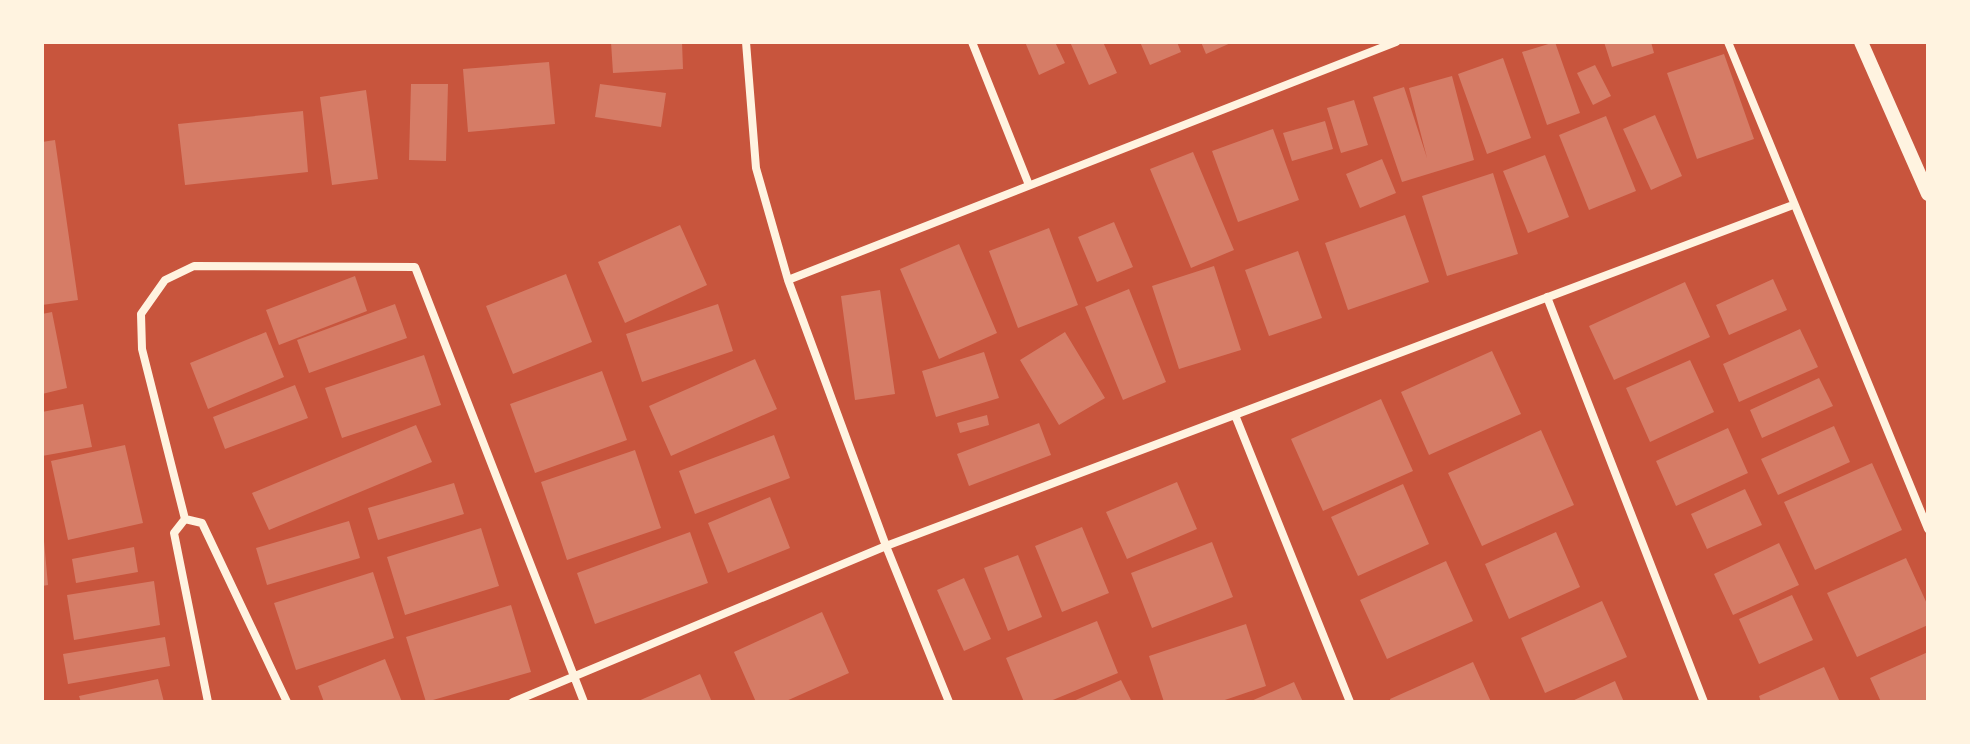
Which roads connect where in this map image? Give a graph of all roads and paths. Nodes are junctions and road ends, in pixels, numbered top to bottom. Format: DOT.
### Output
graph roads {
  1 [pos="746,42"];
  2 [pos="972,42"];
  3 [pos="1396,42"];
  4 [pos="1728,42"];
  5 [pos="1861,42"];
  6 [pos="1029,185"];
  7 [pos="1928,194"];
  8 [pos="1793,205"];
  9 [pos="788,280"];
  10 [pos="1547,297"];
  11 [pos="1235,415"];
  12 [pos="185,519"];
  13 [pos="1928,529"];
  14 [pos="886,546"];
  15 [pos="574,677"];
  16 [pos="208,702"];
  17 [pos="287,702"];
  18 [pos="513,702"];
  19 [pos="584,702"];
  20 [pos="949,702"];
  21 [pos="1350,702"];
  22 [pos="1704,702"];
  1 -- 9 [label="street"];
  2 -- 6 [label="street"];
  3 -- 6 [label="street"];
  4 -- 8 [label="street"];
  5 -- 7 [label="street"];
  6 -- 9 [label="street"];
  8 -- 10 [label="street"];
  8 -- 13 [label="street"];
  9 -- 14 [label="street"];
  10 -- 11 [label="street"];
  10 -- 22 [label="street"];
  11 -- 14 [label="street"];
  11 -- 21 [label="street"];
  12 -- 15 [label="street"];
  12 -- 16 [label="street"];
  12 -- 17 [label="street"];
  14 -- 15 [label="street"];
  14 -- 20 [label="street"];
  15 -- 18 [label="street"];
  15 -- 19 [label="street"];
}
